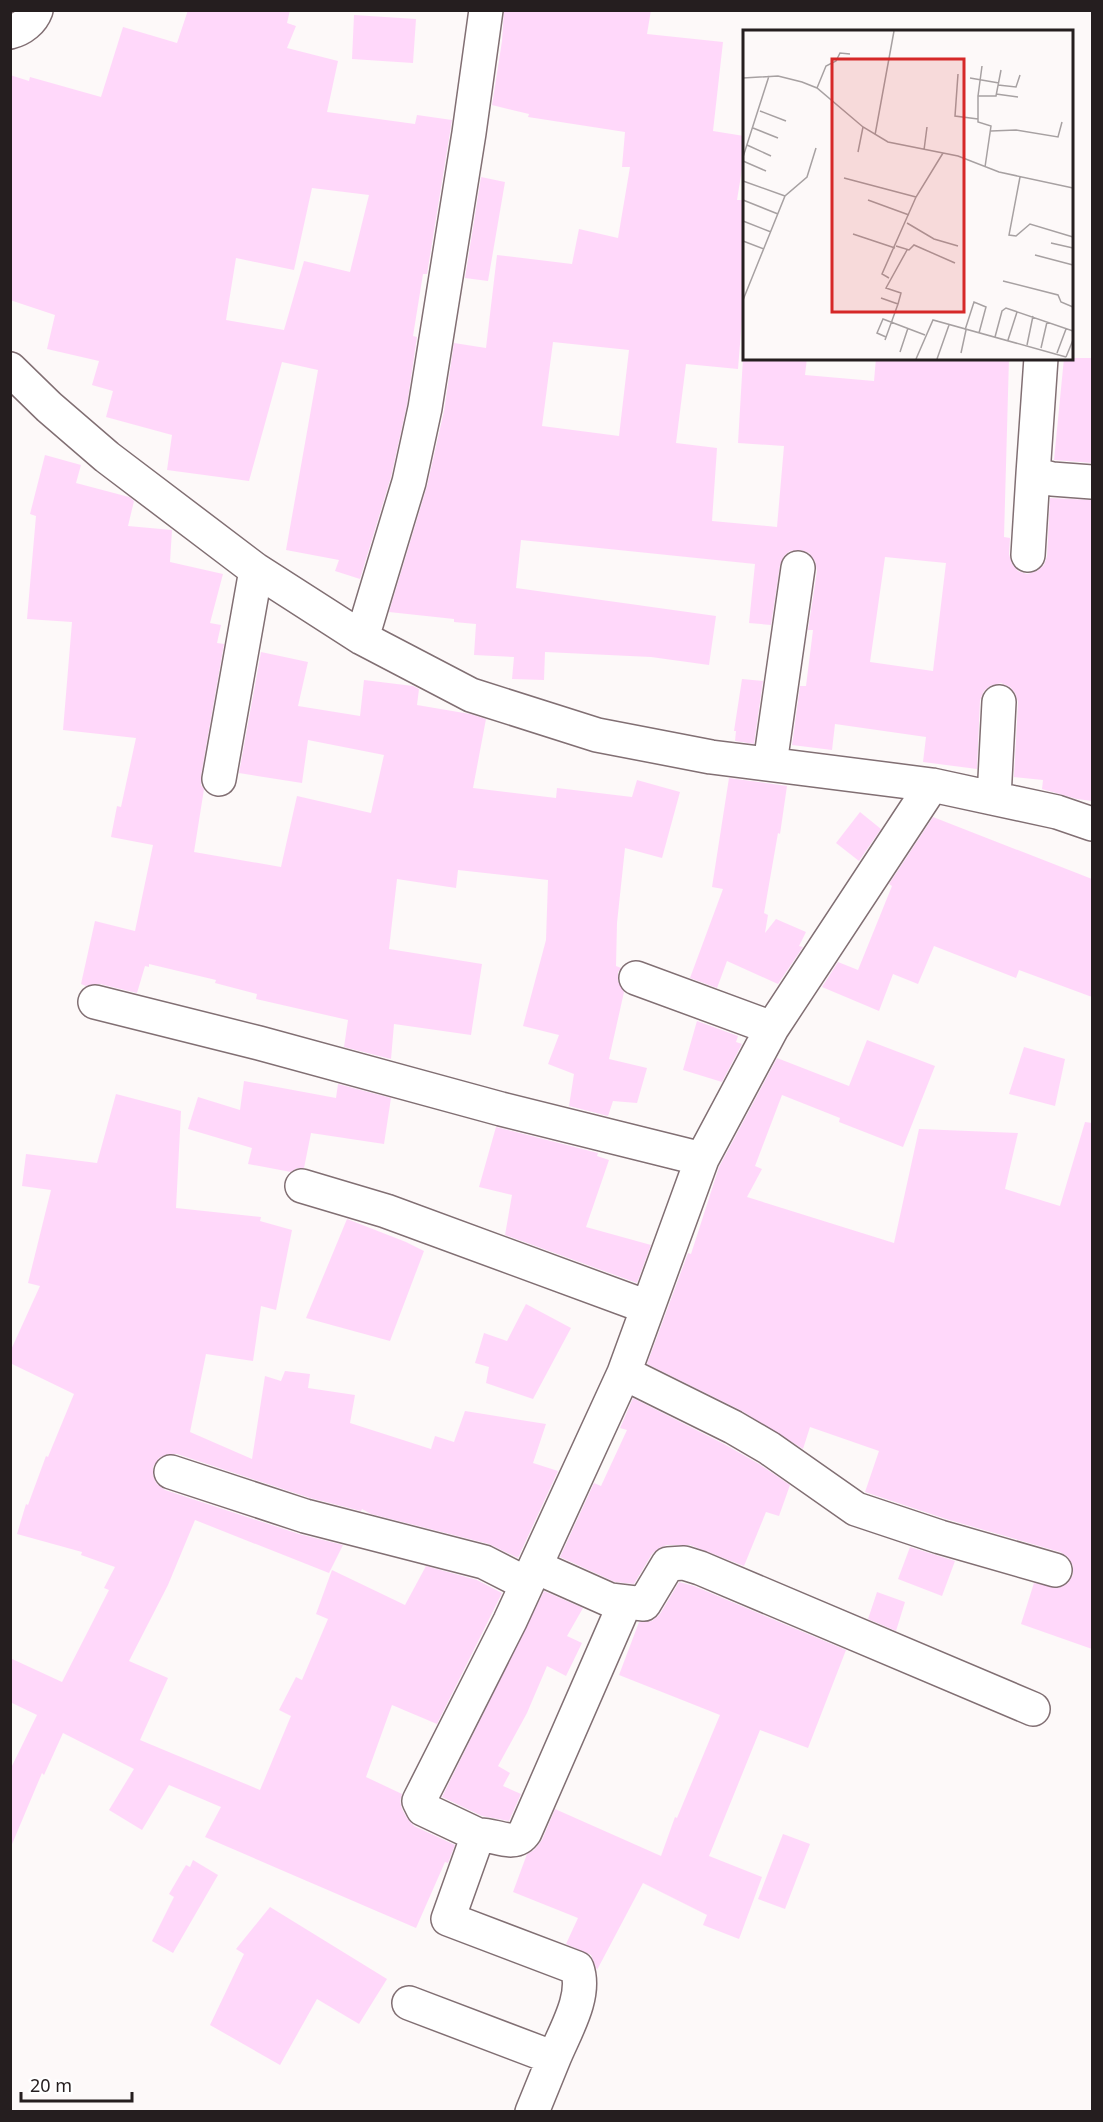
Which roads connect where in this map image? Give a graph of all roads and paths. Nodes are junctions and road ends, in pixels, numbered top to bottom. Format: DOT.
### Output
graph roads {
  1 [pos="36,10"];
  2 [pos="486,10"];
  3 [pos="10,32"];
  4 [pos="1041,360"];
  5 [pos="10,369"];
  6 [pos="1034,474"];
  7 [pos="1092,482"];
  8 [pos="1028,555"];
  9 [pos="798,568"];
  10 [pos="256,570"];
  11 [pos="362,638"];
  12 [pos="999,702"];
  13 [pos="770,764"];
  14 [pos="219,778"];
  15 [pos="932,785"];
  16 [pos="994,798"];
  17 [pos="1092,824"];
  18 [pos="636,978"];
  19 [pos="95,1002"];
  20 [pos="772,1028"];
  21 [pos="702,1159"];
  22 [pos="302,1186"];
  23 [pos="647,1307"];
  24 [pos="624,1373"];
  25 [pos="171,1472"];
  26 [pos="1055,1570"];
  27 [pos="531,1575"];
  28 [pos="625,1603"];
  29 [pos="1033,1709"];
  30 [pos="478,1835"];
  31 [pos="409,2003"];
  32 [pos="554,2058"];
  33 [pos="532,2112"];
  1 -- 3 [label="street"];
  2 -- 11 [label="street"];
  4 -- 6 [label="street"];
  5 -- 10 [label="street"];
  6 -- 7 [label="street"];
  6 -- 8 [label="street"];
  9 -- 13 [label="street"];
  10 -- 11 [label="street"];
  10 -- 14 [label="street"];
  11 -- 13 [label="street"];
  12 -- 16 [label="street"];
  13 -- 15 [label="street"];
  15 -- 16 [label="street"];
  15 -- 20 [label="street"];
  16 -- 17 [label="street"];
  18 -- 20 [label="street"];
  19 -- 21 [label="street"];
  20 -- 21 [label="street"];
  21 -- 23 [label="street"];
  22 -- 23 [label="street"];
  23 -- 24 [label="street"];
  24 -- 26 [label="street"];
  24 -- 27 [label="street"];
  25 -- 27 [label="street"];
  27 -- 28 [label="street"];
  27 -- 30 [label="street"];
  28 -- 29 [label="street"];
  28 -- 30 [label="street"];
  30 -- 32 [label="street"];
  31 -- 32 [label="street"];
  32 -- 33 [label="street"];
}
